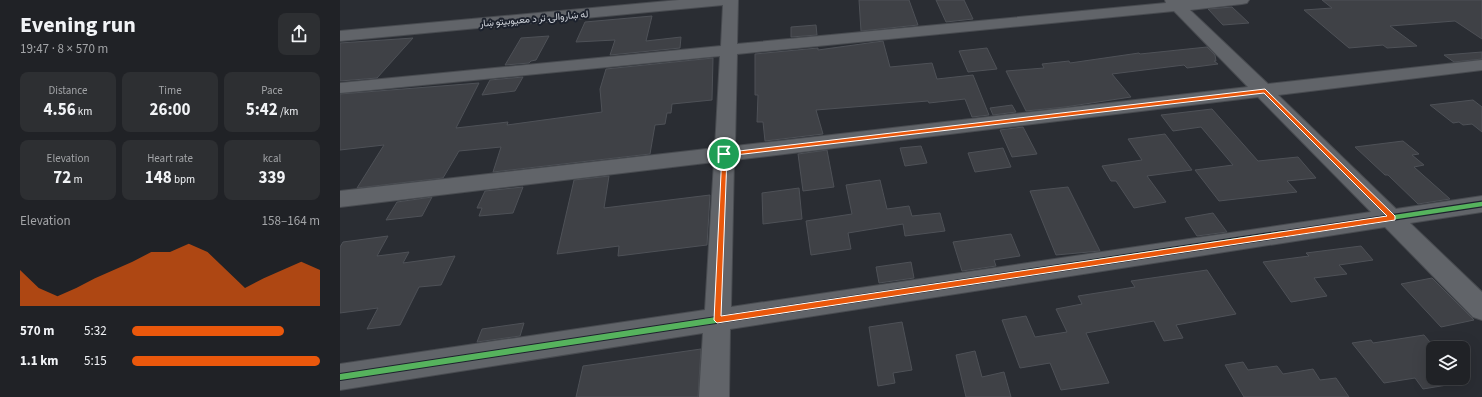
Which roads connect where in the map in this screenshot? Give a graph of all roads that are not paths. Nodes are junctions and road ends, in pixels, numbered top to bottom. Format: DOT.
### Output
graph roads {
  1 [pos="728,0"];
  2 [pos="731,0"];
  3 [pos="1242,0"];
  4 [pos="1175,3"];
  5 [pos="592,6"];
  6 [pos="340,36"];
  7 [pos="729,50"];
  8 [pos="1482,65"];
  9 [pos="340,88"];
  10 [pos="1265,91"];
  11 [pos="724,154"];
  12 [pos="340,200"];
  13 [pos="1482,204"];
  14 [pos="1392,218"];
  15 [pos="1482,308"];
  16 [pos="717,320"];
  17 [pos="340,377"];
  18 [pos="714,397"];
  1 -- 5 [label="street, له ښاروالۍ تر د معیوبیتو ښار"];
  2 -- 7 [label="street"];
  3 -- 4 [label="street"];
  4 -- 7 [label="street"];
  4 -- 10 [label="street"];
  5 -- 6 [label="street, له ښاروالۍ تر د معیوبیتو ښار"];
  7 -- 9 [label="street"];
  7 -- 11 [label="street"];
  8 -- 10 [label="street"];
  10 -- 11 [label="street"];
  10 -- 14 [label="street"];
  11 -- 12 [label="street"];
  11 -- 16 [label="street"];
  13 -- 14 [label="street"];
  14 -- 15 [label="street"];
  14 -- 16 [label="street"];
  16 -- 17 [label="street"];
  16 -- 18 [label="street"];
}
